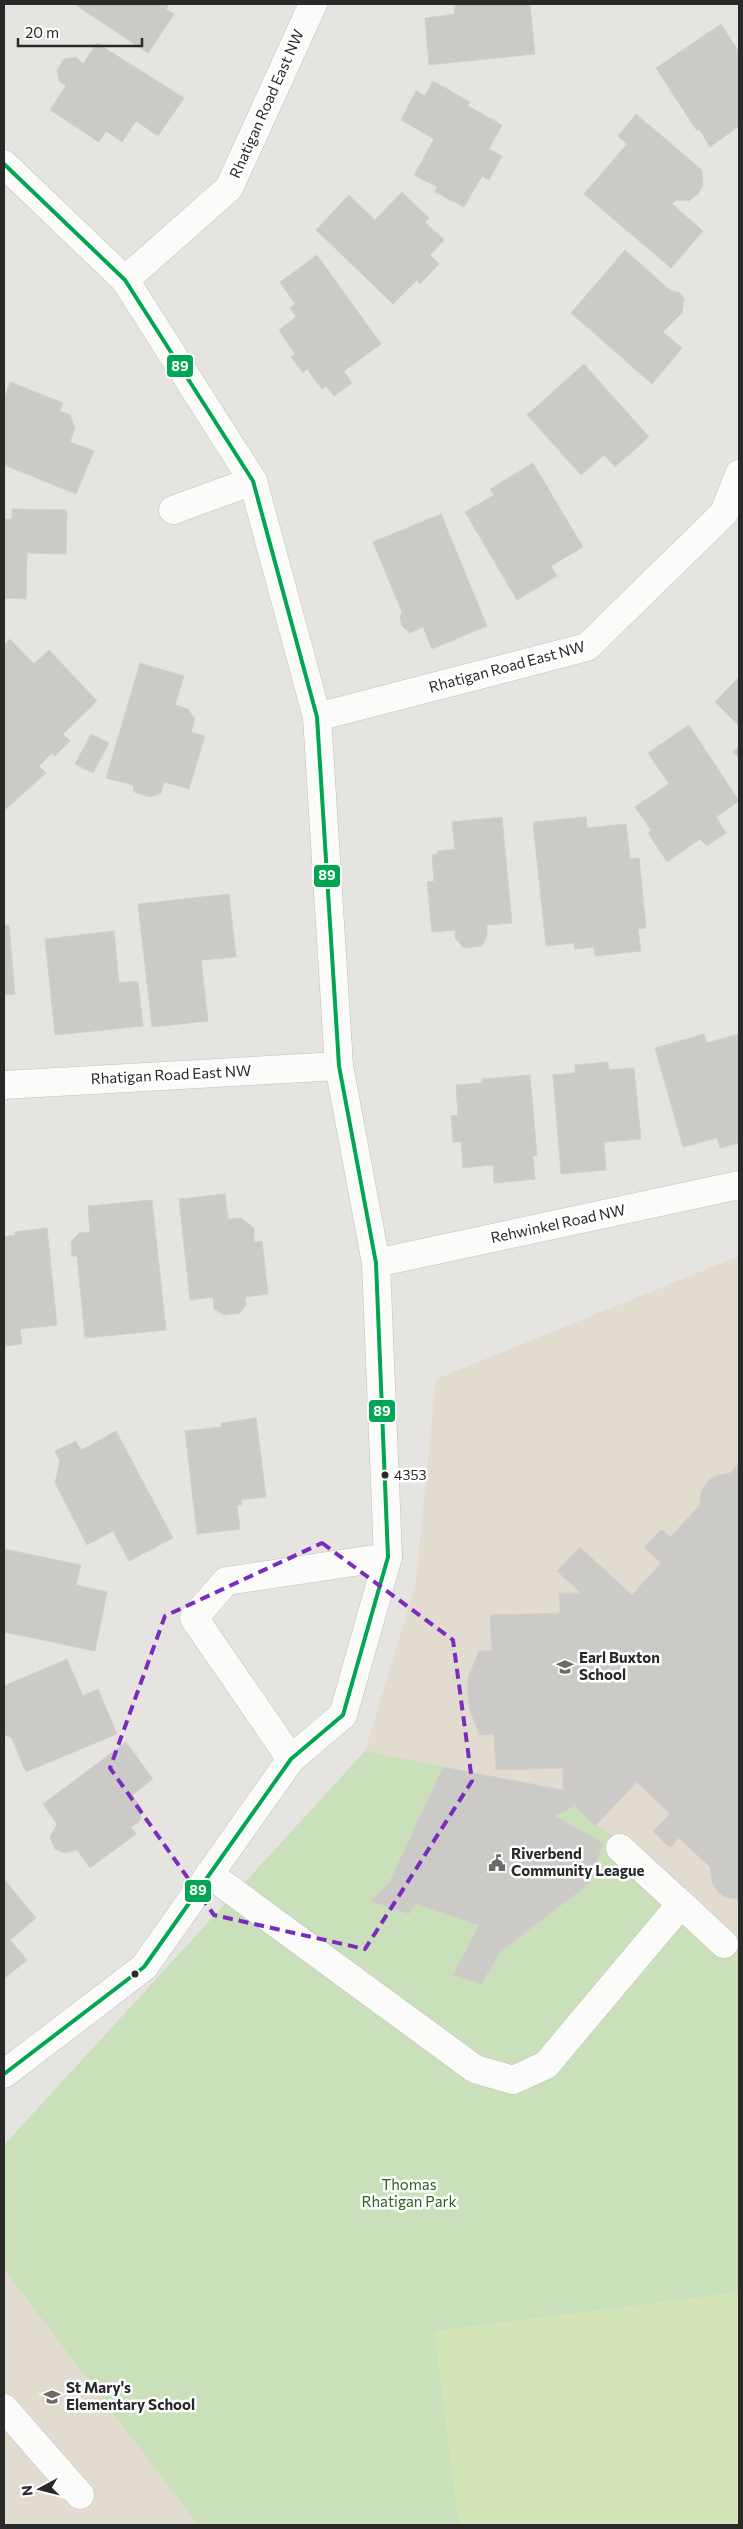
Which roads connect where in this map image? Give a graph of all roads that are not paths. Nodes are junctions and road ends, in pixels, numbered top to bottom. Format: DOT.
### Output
graph roads {
  1 [pos="312,4"];
  2 [pos="4,164"];
  3 [pos="125,280"];
  4 [pos="739,474"];
  5 [pos="253,481"];
  6 [pos="173,510"];
  7 [pos="317,717"];
  8 [pos="339,1066"];
  9 [pos="4,1085"];
  10 [pos="739,1185"];
  11 [pos="376,1263"];
  12 [pos="388,1557"];
  13 [pos="291,1758"];
  14 [pos="620,1848"];
  15 [pos="209,1874"];
  16 [pos="681,1904"];
  17 [pos="724,1944"];
  18 [pos="4,2074"];
  19 [pos="4,2408"];
  20 [pos="80,2495"];
  1 -- 3 [label="street, Rhatigan Road East NW"];
  2 -- 3 [label="street"];
  3 -- 5 [label="street"];
  4 -- 7 [label="street, Rhatigan Road East NW"];
  5 -- 6 [label="street"];
  5 -- 7 [label="street"];
  7 -- 8 [label="street"];
  8 -- 9 [label="street, Rhatigan Road East NW"];
  8 -- 11 [label="street"];
  10 -- 11 [label="street, Rehwinkel Road NW"];
  11 -- 12 [label="street"];
  12 -- 13 [label="street"];
  12 -- 13 [label="street"];
  13 -- 15 [label="street"];
  14 -- 16 [label="street"];
  15 -- 16 [label="street"];
  15 -- 18 [label="street"];
  16 -- 17 [label="street"];
  19 -- 20 [label="street"];
}
